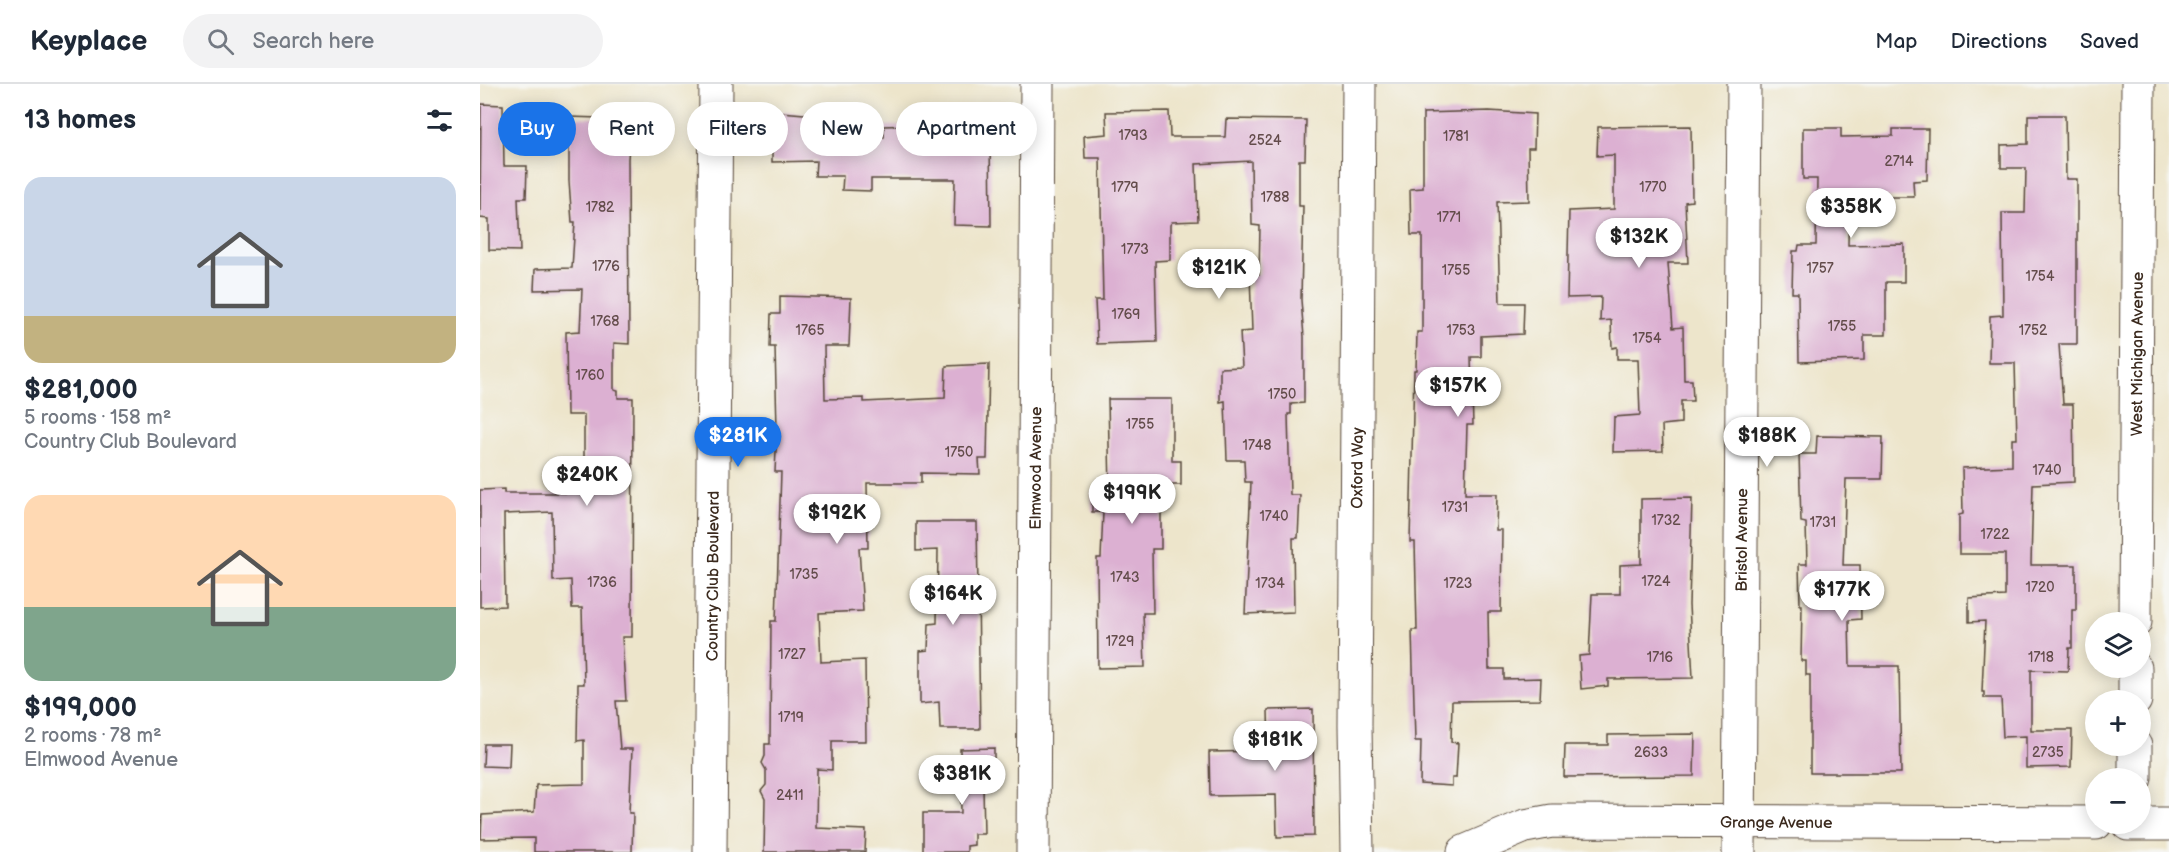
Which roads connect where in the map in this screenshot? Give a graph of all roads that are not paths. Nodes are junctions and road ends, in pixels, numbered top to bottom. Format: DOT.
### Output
graph roads {
  1 [pos="716,84"];
  2 [pos="1037,84"];
  3 [pos="1359,84"];
  4 [pos="1744,84"];
  5 [pos="2138,84"];
  6 [pos="2135,612"];
  7 [pos="2085,823"];
  8 [pos="2151,824"];
  9 [pos="2169,824"];
  10 [pos="2134,834"];
  11 [pos="1739,837"];
  12 [pos="710,852"];
  13 [pos="1033,852"];
  14 [pos="1357,852"];
  15 [pos="1464,852"];
  16 [pos="2134,852"];
  1 -- 12 [label="street, Country Club Boulevard"];
  2 -- 13 [label="street, Elmwood Avenue"];
  3 -- 14 [label="street, Oxford Way"];
  4 -- 11 [label="street, Bristol Avenue"];
  5 -- 6 [label="street, West Michigan Avenue"];
  7 -- 11 [label="street, Grange Avenue"];
  8 -- 9 [label="street"];
  10 -- 16 [label="street"];
  11 -- 15 [label="street, Grange Avenue"];
}
